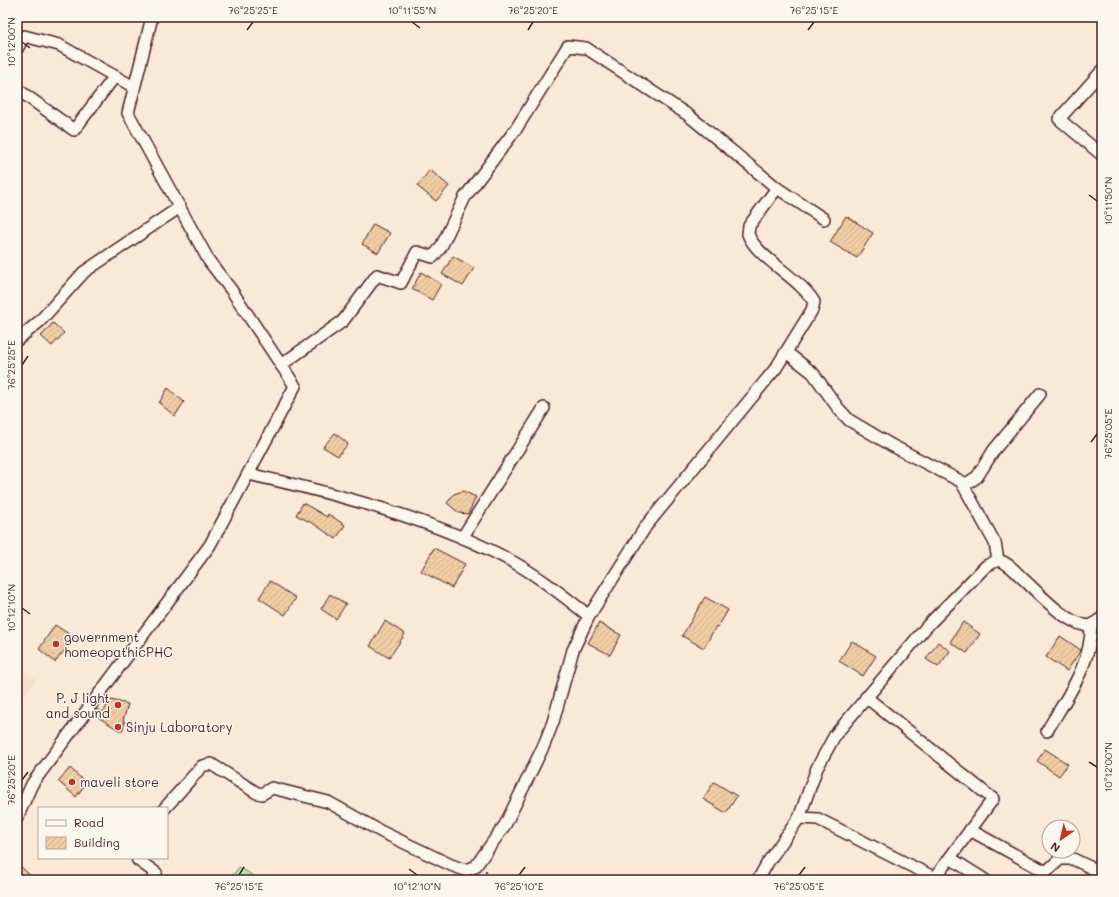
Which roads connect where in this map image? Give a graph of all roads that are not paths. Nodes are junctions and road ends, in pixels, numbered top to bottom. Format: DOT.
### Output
graph roads {
  1 [pos="152,17"];
  2 [pos="17,49"];
  3 [pos="1102,71"];
  4 [pos="115,76"];
  5 [pos="134,87"];
  6 [pos="17,89"];
  7 [pos="1102,155"];
  8 [pos="777,188"];
  9 [pos="180,208"];
  10 [pos="824,219"];
  11 [pos="17,340"];
  12 [pos="786,352"];
  13 [pos="281,365"];
  14 [pos="1040,394"];
  15 [pos="544,408"];
  16 [pos="248,474"];
  17 [pos="962,483"];
  18 [pos="462,538"];
  19 [pos="998,560"];
  20 [pos="589,616"];
  21 [pos="1102,618"];
  22 [pos="1091,626"];
  23 [pos="866,697"];
  24 [pos="1047,731"];
  25 [pos="166,807"];
  26 [pos="17,818"];
  27 [pos="799,818"];
  28 [pos="970,830"];
  29 [pos="950,858"];
  30 [pos="138,859"];
  31 [pos="1102,873"];
  32 [pos="158,878"];
  33 [pos="758,880"];
  34 [pos="985,880"];
  1 -- 5 [label="street"];
  2 -- 4 [label="street"];
  3 -- 7 [label="street"];
  4 -- 5 [label="street"];
  4 -- 6 [label="street"];
  5 -- 9 [label="street"];
  8 -- 10 [label="street"];
  8 -- 12 [label="street"];
  8 -- 13 [label="street"];
  9 -- 11 [label="street"];
  9 -- 13 [label="street"];
  12 -- 17 [label="street"];
  12 -- 20 [label="street"];
  13 -- 16 [label="street"];
  14 -- 17 [label="street"];
  15 -- 18 [label="street"];
  16 -- 18 [label="street"];
  16 -- 26 [label="street"];
  17 -- 19 [label="street"];
  18 -- 20 [label="street"];
  19 -- 22 [label="street"];
  19 -- 23 [label="street"];
  20 -- 25 [label="street"];
  21 -- 22 [label="street"];
  22 -- 24 [label="street"];
  23 -- 27 [label="street"];
  23 -- 28 [label="street"];
  27 -- 29 [label="street"];
  27 -- 33 [label="street"];
  28 -- 29 [label="street"];
  28 -- 31 [label="street"];
  29 -- 34 [label="street"];
  30 -- 32 [label="street"];
}
